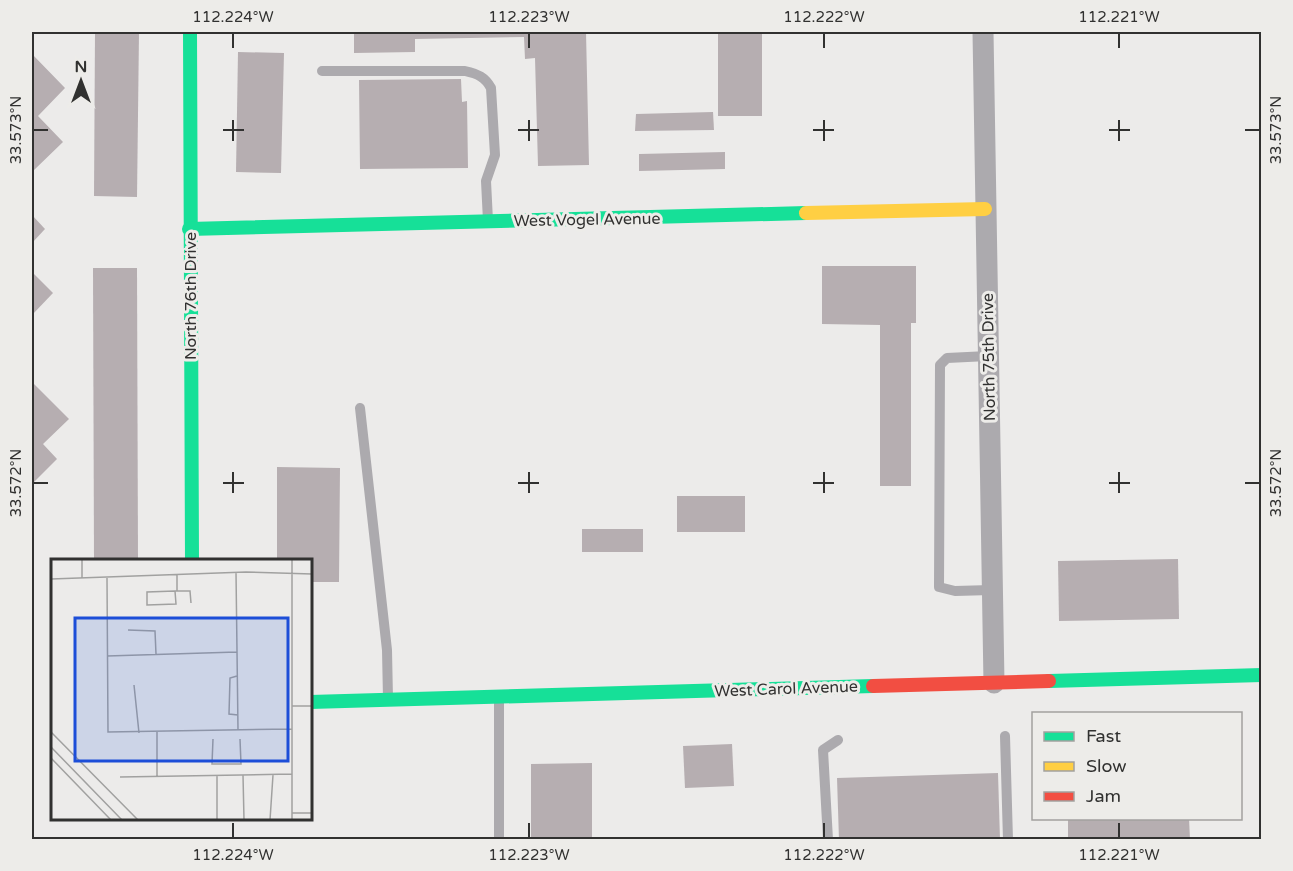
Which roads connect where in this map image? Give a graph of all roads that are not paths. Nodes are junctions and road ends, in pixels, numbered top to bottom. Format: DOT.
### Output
graph roads {
  1 [pos="190,32"];
  2 [pos="983,32"];
  3 [pos="322,71"];
  4 [pos="985,209"];
  5 [pos="488,221"];
  6 [pos="189,229"];
  7 [pos="988,356"];
  8 [pos="360,408"];
  9 [pos="192,559"];
  10 [pos="992,590"];
  11 [pos="1262,675"];
  12 [pos="994,683"];
  13 [pos="499,696"];
  14 [pos="388,700"];
  15 [pos="312,702"];
  16 [pos="1005,736"];
  17 [pos="838,740"];
  18 [pos="499,840"];
  19 [pos="828,840"];
  20 [pos="1008,840"];
  1 -- 6 [label="street, North 76th Drive"];
  2 -- 4 [label="street, North 75th Drive"];
  3 -- 5 [label="lane"];
  4 -- 5 [label="street, West Vogel Avenue"];
  4 -- 7 [label="street, North 75th Drive"];
  5 -- 6 [label="street, West Vogel Avenue"];
  6 -- 9 [label="street, North 76th Drive"];
  7 -- 10 [label="street, North 75th Drive"];
  7 -- 10 [label="lane"];
  8 -- 14 [label="lane"];
  10 -- 12 [label="street, North 75th Drive"];
  11 -- 12 [label="street, West Carol Avenue"];
  12 -- 13 [label="street, West Carol Avenue"];
  13 -- 14 [label="street, West Carol Avenue"];
  13 -- 18 [label="lane"];
  14 -- 15 [label="street, West Carol Avenue"];
  16 -- 20 [label="lane"];
  17 -- 19 [label="lane"];
}
